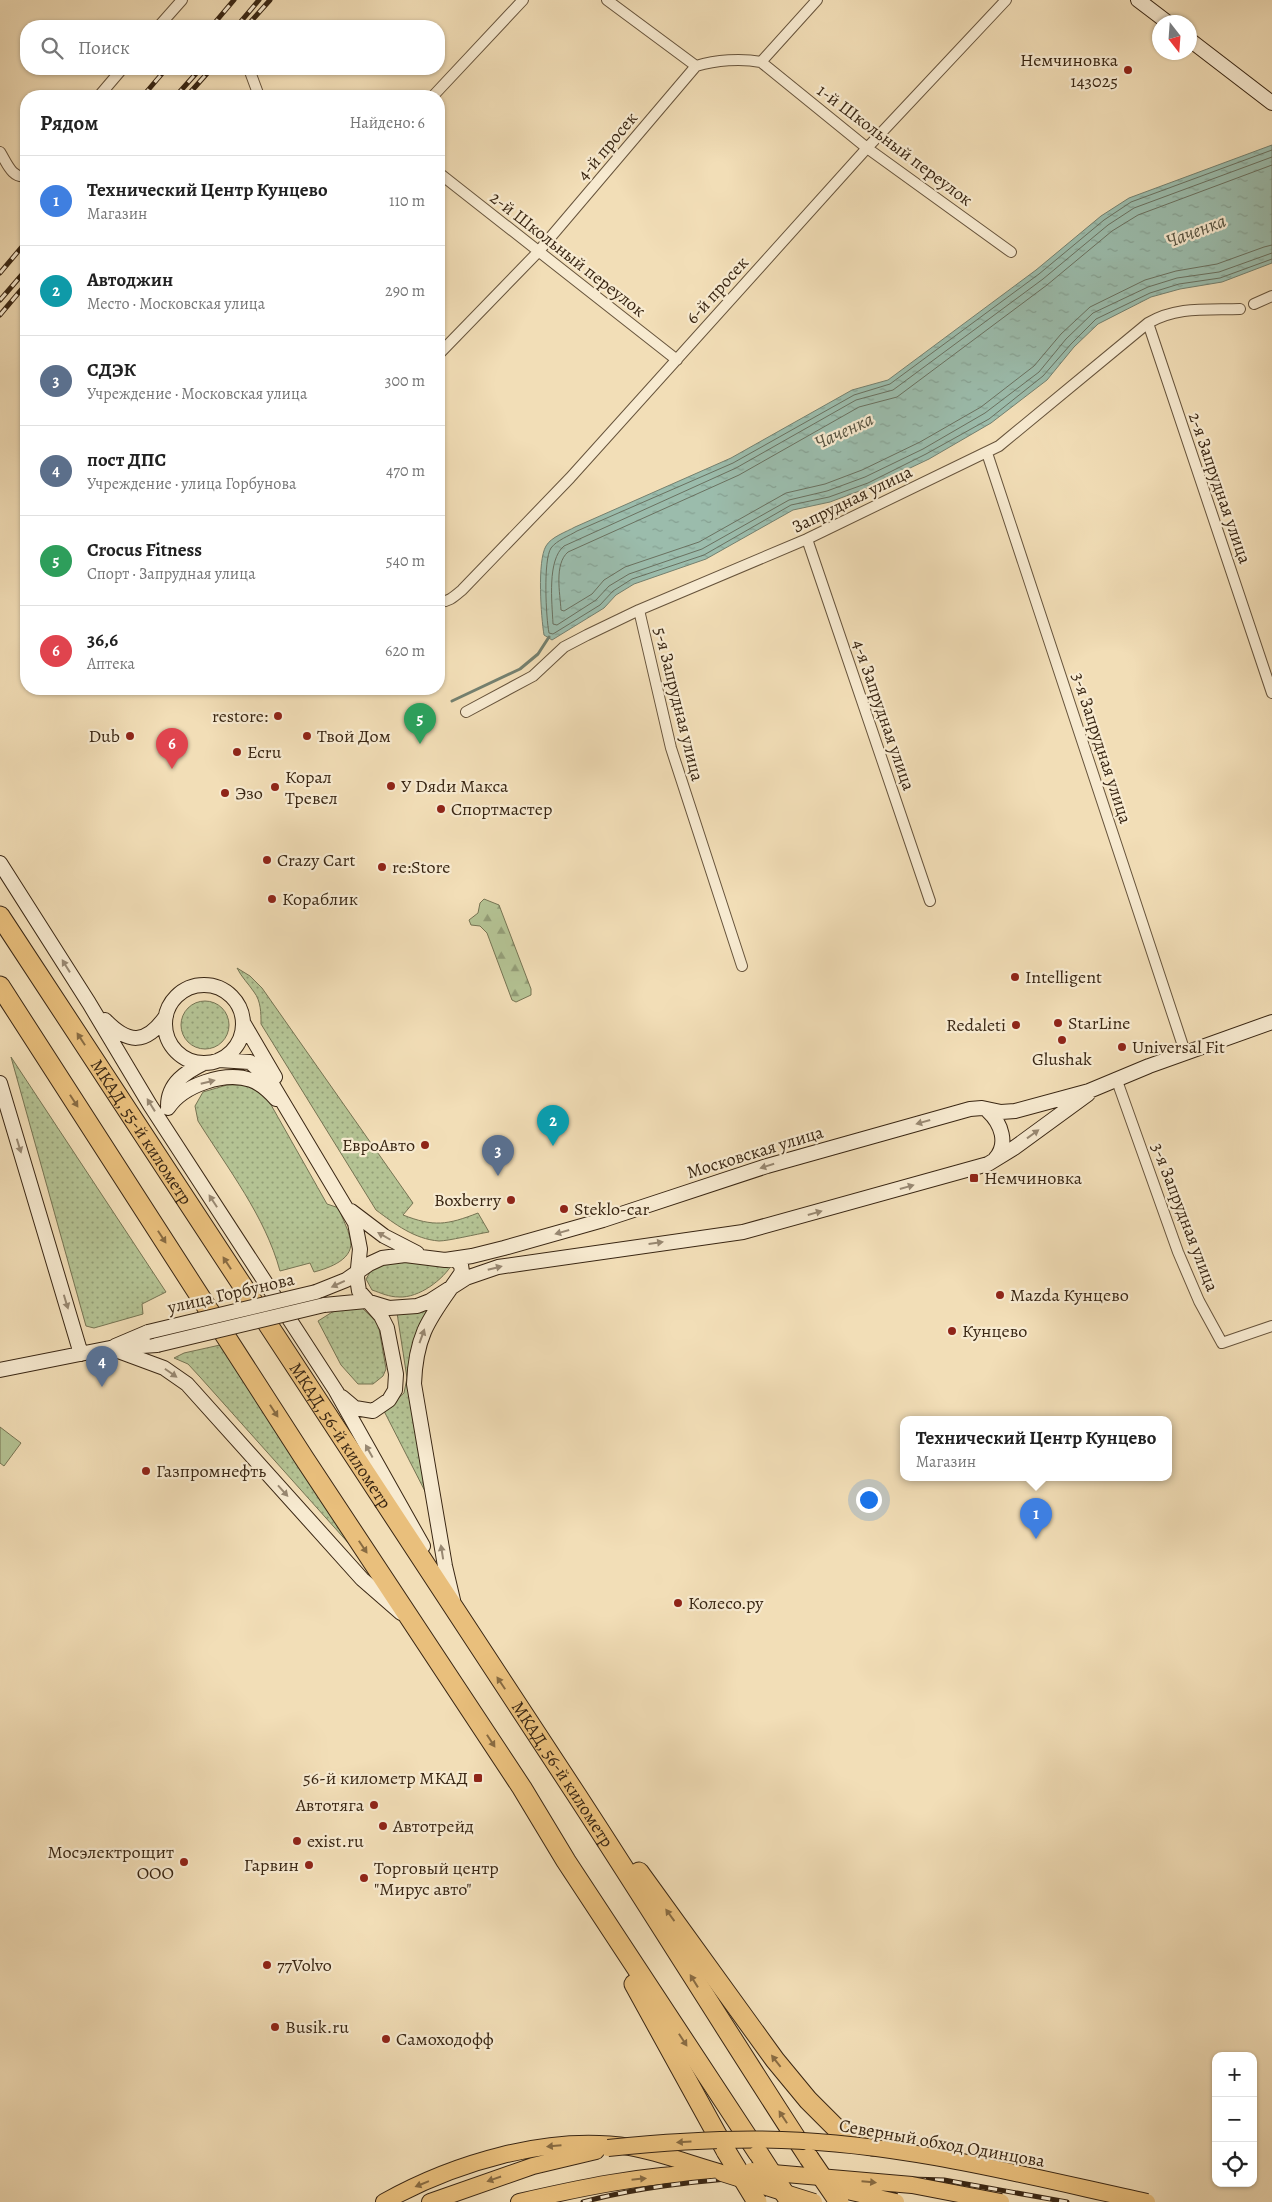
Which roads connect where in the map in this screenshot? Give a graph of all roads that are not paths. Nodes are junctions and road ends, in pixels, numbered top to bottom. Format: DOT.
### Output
graph roads {
  1 [pos="182,0"];
  2 [pos="523,0"];
  3 [pos="607,0"];
  4 [pos="817,0"];
  5 [pos="1006,0"];
  6 [pos="1138,0"];
  7 [pos="1158,15"];
  8 [pos="164,20"];
  9 [pos="1197,45"];
  10 [pos="761,62"];
  11 [pos="696,66"];
  12 [pos="117,75"];
  13 [pos="251,75"];
  14 [pos="103,90"];
  15 [pos="257,90"];
  16 [pos="439,90"];
  17 [pos="1272,103"];
  18 [pos="867,148"];
  19 [pos="0,152"];
  20 [pos="20,177"];
  21 [pos="445,178"];
  22 [pos="538,252"];
  23 [pos="1011,252"];
  24 [pos="1272,296"];
  25 [pos="1254,304"];
  26 [pos="1240,309"];
  27 [pos="1148,323"];
  28 [pos="445,348"];
  29 [pos="677,360"];
  30 [pos="987,453"];
  31 [pos="807,539"];
  32 [pos="445,602"];
  33 [pos="639,610"];
  34 [pos="1272,693"];
  35 [pos="466,712"];
  36 [pos="0,863"];
  37 [pos="930,901"];
  38 [pos="0,916"];
  39 [pos="742,966"];
  40 [pos="0,986"];
  41 [pos="89,1003"];
  42 [pos="166,1016"];
  43 [pos="1272,1022"];
  44 [pos="244,1024"];
  45 [pos="1185,1052"];
  46 [pos="219,1060"];
  47 [pos="204,1063"];
  48 [pos="1116,1078"];
  49 [pos="0,1083"];
  50 [pos="1097,1088"];
  51 [pos="168,1108"];
  52 [pos="988,1111"];
  53 [pos="290,1114"];
  54 [pos="186,1160"];
  55 [pos="992,1161"];
  56 [pos="348,1209"];
  57 [pos="424,1257"];
  58 [pos="455,1258"];
  59 [pos="358,1271"];
  60 [pos="451,1288"];
  61 [pos="366,1301"];
  62 [pos="1272,1326"];
  63 [pos="148,1332"];
  64 [pos="138,1347"];
  65 [pos="110,1348"];
  66 [pos="282,1348"];
  67 [pos="81,1354"];
  68 [pos="148,1362"];
  69 [pos="0,1370"];
  70 [pos="336,1391"];
  71 [pos="453,1600"];
  72 [pos="417,1628"];
  73 [pos="469,1634"];
  74 [pos="578,1797"];
  75 [pos="566,1861"];
  76 [pos="751,2171"];
  77 [pos="384,2202"];
  78 [pos="430,2202"];
  79 [pos="519,2202"];
  80 [pos="757,2202"];
  81 [pos="790,2202"];
  82 [pos="814,2202"];
  83 [pos="839,2202"];
  84 [pos="896,2202"];
  85 [pos="1001,2202"];
  86 [pos="1141,2202"];
  87 [pos="1147,2202"];
  1 -- 8 [label="street"];
  2 -- 16 [label="street"];
  3 -- 11 [label="street"];
  4 -- 10 [label="street"];
  5 -- 18 [label="street, 6-й просек"];
  6 -- 7 [label="street"];
  9 -- 17 [label="street"];
  10 -- 11 [label="street"];
  10 -- 18 [label="street, 1-й Школьный переулок"];
  11 -- 22 [label="street, 4-й просек"];
  12 -- 14 [label="street"];
  13 -- 15 [label="street"];
  18 -- 23 [label="street, 1-й Школьный переулок"];
  18 -- 29 [label="street, 6-й просек"];
  19 -- 20 [label="street"];
  21 -- 22 [label="street, 2-й Школьный переулок"];
  22 -- 28 [label="street, 4-й просек"];
  22 -- 29 [label="street, 2-й Школьный переулок"];
  24 -- 25 [label="street"];
  26 -- 27 [label="street, Запрудная улица"];
  27 -- 30 [label="street, Запрудная улица"];
  27 -- 34 [label="street, 2-я Запрудная улица"];
  29 -- 32 [label="street, 6-й просек"];
  30 -- 31 [label="street, Запрудная улица"];
  30 -- 45 [label="street, 3-я Запрудная улица"];
  31 -- 33 [label="street, Запрудная улица"];
  31 -- 37 [label="street, 4-я Запрудная улица"];
  33 -- 35 [label="street, Запрудная улица"];
  33 -- 39 [label="street, 5-я Запрудная улица"];
  41 -- 36 [label="street, one-way"];
  66 -- 38 [label="highway, МКАД, 55-й километр, one-way"];
  40 -- 72 [label="highway, one-way"];
  41 -- 42 [label="street"];
  54 -- 41 [label="street, one-way"];
  42 -- 44 [label="street"];
  42 -- 47 [label="street"];
  43 -- 45 [label="street, Московская улица"];
  44 -- 46 [label="street"];
  44 -- 53 [label="street"];
  45 -- 48 [label="street, Московская улица"];
  46 -- 47 [label="street"];
  46 -- 53 [label="street"];
  47 -- 51 [label="street"];
  48 -- 50 [label="street, Московская улица"];
  48 -- 62 [label="street, 3-я Запрудная улица"];
  49 -- 67 [label="street, one-way"];
  50 -- 52 [label="street, Московская улица"];
  55 -- 50 [label="street, Московская улица, one-way"];
  51 -- 53 [label="street, one-way"];
  51 -- 54 [label="street"];
  52 -- 55 [label="street"];
  52 -- 58 [label="street, Московская улица, one-way"];
  53 -- 56 [label="street"];
  70 -- 54 [label="street, one-way"];
  60 -- 55 [label="street, Московская улица, one-way"];
  57 -- 56 [label="street, one-way"];
  56 -- 59 [label="street"];
  57 -- 58 [label="street, Московская улица"];
  57 -- 59 [label="street, улица Горбунова"];
  58 -- 60 [label="street"];
  59 -- 61 [label="street"];
  59 -- 63 [label="street, улица Горбунова, one-way, bridge"];
  60 -- 61 [label="street, Московская улица"];
  71 -- 60 [label="street, one-way"];
  61 -- 64 [label="street, улица Горбунова, bridge"];
  61 -- 70 [label="street"];
  63 -- 64 [label="street"];
  63 -- 65 [label="street, улица Горбунова"];
  64 -- 65 [label="street, улица Горбунова"];
  64 -- 68 [label="street"];
  65 -- 67 [label="street, улица Горбунова"];
  65 -- 68 [label="street"];
  66 -- 73 [label="highway, МКАД, 56-й километр"];
  67 -- 69 [label="street, улица Горбунова"];
  68 -- 72 [label="street, one-way"];
  71 -- 70 [label="street, one-way"];
  71 -- 73 [label="street"];
  72 -- 75 [label="highway, one-way"];
  74 -- 73 [label="highway, МКАД, 56-й километр, one-way"];
  83 -- 74 [label="highway, МКАД, 56-й километр, one-way, bridge"];
  86 -- 74 [label="highway, one-way, bridge"];
  75 -- 80 [label="highway, bridge"];
  75 -- 81 [label="highway, one-way, bridge"];
  79 -- 76 [label="main road, one-way, bridge"];
  76 -- 84 [label="main road, bridge"];
  76 -- 85 [label="main road, one-way, bridge"];
  82 -- 77 [label="main road, one-way, bridge"];
  87 -- 78 [label="main road, Северный обход Одинцова, one-way, bridge"];
}
